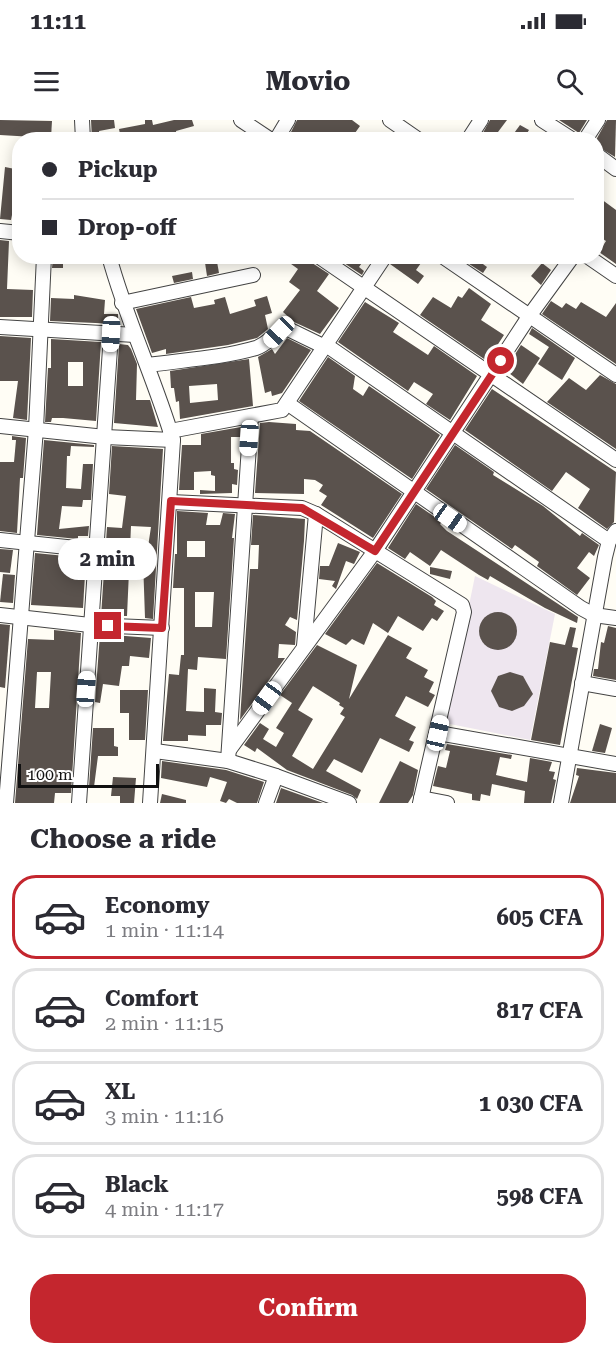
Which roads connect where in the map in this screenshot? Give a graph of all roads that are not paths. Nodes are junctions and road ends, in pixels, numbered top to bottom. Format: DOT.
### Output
graph roads {
  1 [pos="241,120"];
  2 [pos="390,120"];
  3 [pos="542,120"];
  4 [pos="259,132"];
  5 [pos="407,132"];
  6 [pos="561,132"];
  7 [pos="44,264"];
  8 [pos="111,264"];
  9 [pos="330,264"];
  10 [pos="379,264"];
  11 [pos="454,264"];
  12 [pos="567,264"];
  13 [pos="599,264"];
  14 [pos="253,275"];
  15 [pos="616,276"];
  16 [pos="363,285"];
  17 [pos="122,303"];
  18 [pos="530,315"];
  19 [pos="0,327"];
  20 [pos="40,329"];
  21 [pos="111,334"];
  22 [pos="135,335"];
  23 [pos="326,346"];
  24 [pos="148,365"];
  25 [pos="616,375"];
  26 [pos="491,376"];
  27 [pos="287,403"];
  28 [pos="251,416"];
  29 [pos="0,426"];
  30 [pos="36,429"];
  31 [pos="453,433"];
  32 [pos="171,435"];
  33 [pos="105,437"];
  34 [pos="616,460"];
  35 [pos="414,492"];
  36 [pos="171,501"];
  37 [pos="245,504"];
  38 [pos="316,514"];
  39 [pos="613,536"];
  40 [pos="0,540"];
  41 [pos="27,543"];
  42 [pos="95,550"];
  43 [pos="375,551"];
  44 [pos="0,615"];
  45 [pos="594,615"];
  46 [pos="20,617"];
  47 [pos="616,618"];
  48 [pos="90,625"];
  49 [pos="162,628"];
  50 [pos="304,646"];
  51 [pos="582,683"];
  52 [pos="616,689"];
  53 [pos="438,733"];
  54 [pos="155,751"];
  55 [pos="229,756"];
  56 [pos="568,756"];
  57 [pos="616,764"];
  58 [pos="276,776"];
  59 [pos="420,800"];
  60 [pos="342,802"];
  61 [pos="6,803"];
  62 [pos="79,803"];
  63 [pos="150,803"];
  64 [pos="266,803"];
  65 [pos="447,803"];
  66 [pos="561,803"];
  1 -- 4 [label="street"];
  2 -- 5 [label="street"];
  3 -- 6 [label="street"];
  7 -- 20 [label="street"];
  8 -- 17 [label="street"];
  9 -- 16 [label="street"];
  10 -- 16 [label="street"];
  11 -- 18 [label="street"];
  12 -- 18 [label="street"];
  13 -- 15 [label="street"];
  14 -- 17 [label="street"];
  16 -- 23 [label="street"];
  16 -- 26 [label="street"];
  17 -- 22 [label="street"];
  18 -- 25 [label="street"];
  18 -- 26 [label="street"];
  19 -- 20 [label="street"];
  20 -- 21 [label="street"];
  20 -- 30 [label="street"];
  21 -- 22 [label="street"];
  21 -- 33 [label="street"];
  22 -- 24 [label="street"];
  23 -- 24 [label="street"];
  23 -- 27 [label="street"];
  23 -- 31 [label="street"];
  24 -- 32 [label="street"];
  26 -- 31 [label="street"];
  26 -- 34 [label="street"];
  27 -- 28 [label="street"];
  27 -- 35 [label="street"];
  28 -- 32 [label="street"];
  28 -- 37 [label="street"];
  29 -- 30 [label="street"];
  30 -- 33 [label="street"];
  30 -- 41 [label="street"];
  31 -- 35 [label="street"];
  31 -- 39 [label="street"];
  32 -- 33 [label="street"];
  32 -- 36 [label="street"];
  33 -- 42 [label="street"];
  35 -- 43 [label="street"];
  35 -- 45 [label="street"];
  36 -- 37 [label="street"];
  36 -- 49 [label="street"];
  37 -- 38 [label="street"];
  37 -- 55 [label="street"];
  38 -- 43 [label="street"];
  38 -- 50 [label="street"];
  39 -- 45 [label="street"];
  40 -- 41 [label="street"];
  41 -- 42 [label="street"];
  41 -- 46 [label="street"];
  42 -- 48 [label="street"];
  43 -- 50 [label="street"];
  43 -- 53 [label="street"];
  44 -- 46 [label="street"];
  45 -- 47 [label="street"];
  45 -- 51 [label="street"];
  46 -- 48 [label="street"];
  46 -- 61 [label="street"];
  48 -- 49 [label="street"];
  48 -- 62 [label="street"];
  49 -- 54 [label="street"];
  50 -- 55 [label="street"];
  51 -- 52 [label="street"];
  51 -- 56 [label="street"];
  53 -- 56 [label="street"];
  53 -- 59 [label="street"];
  54 -- 55 [label="street"];
  54 -- 63 [label="street"];
  55 -- 58 [label="street"];
  56 -- 57 [label="street"];
  56 -- 66 [label="street"];
  58 -- 60 [label="street"];
  58 -- 64 [label="street"];
  59 -- 65 [label="street"];
}
